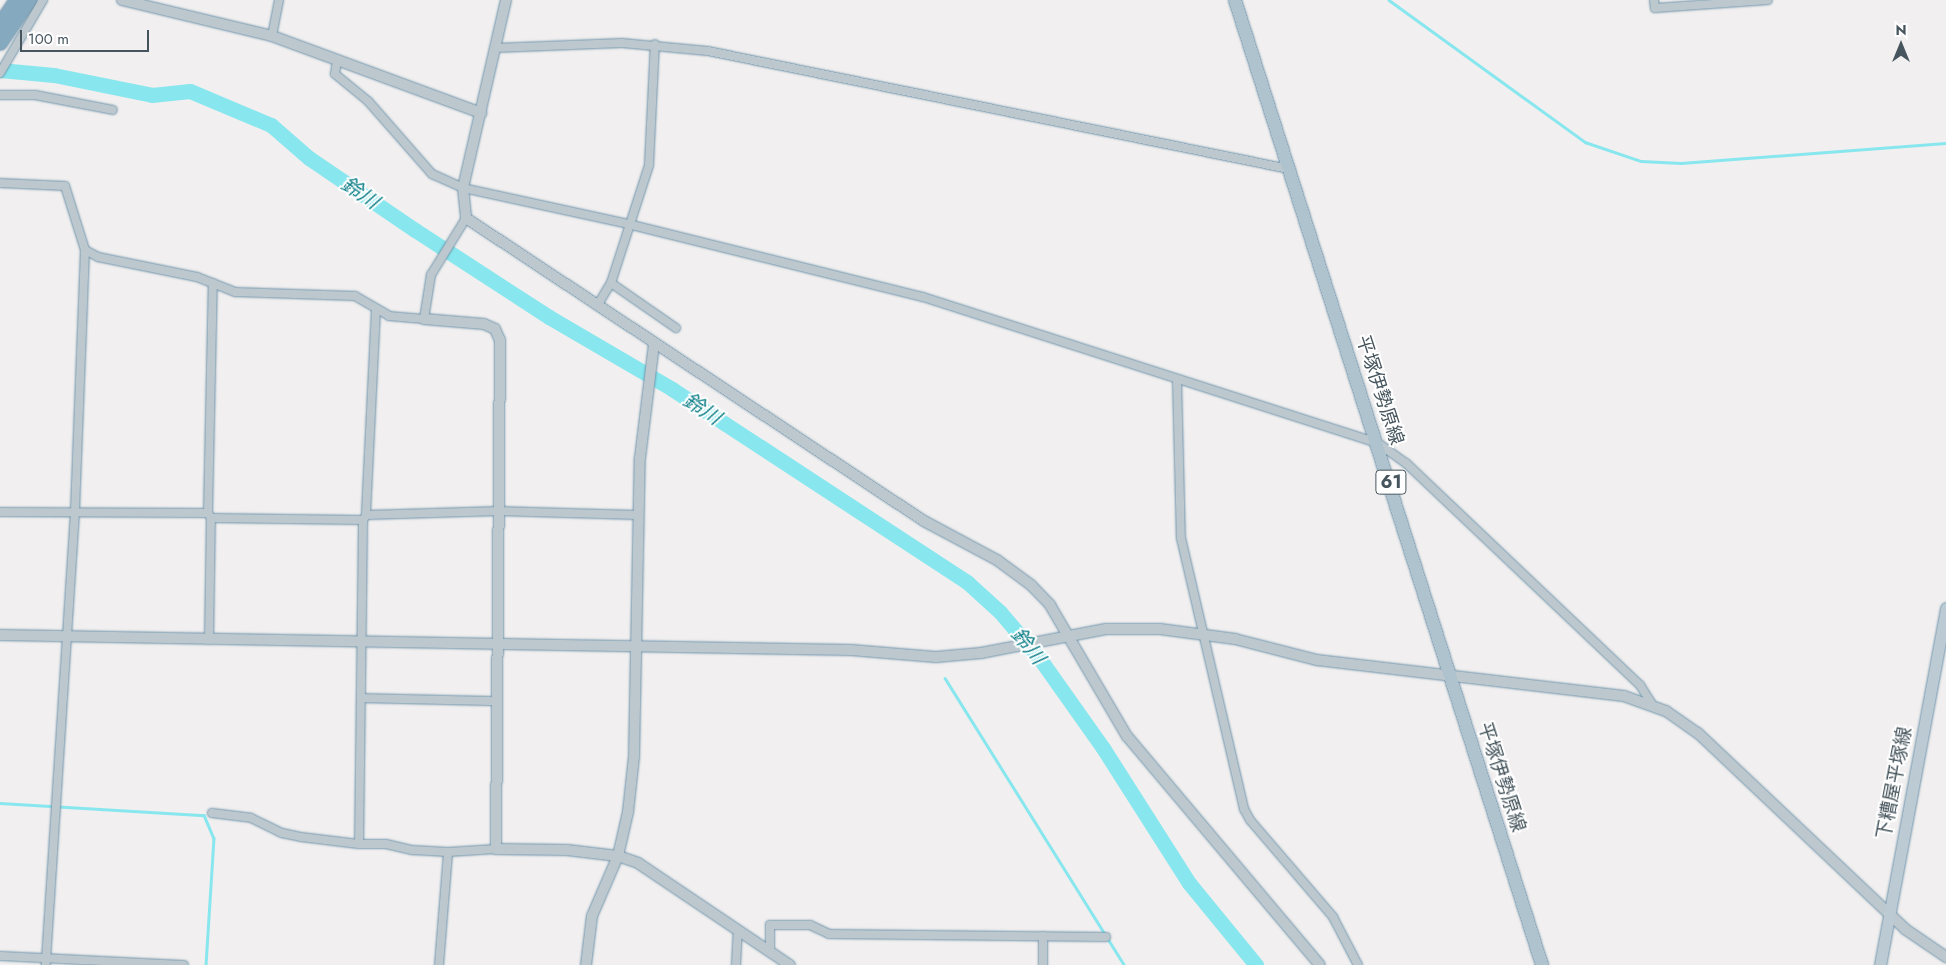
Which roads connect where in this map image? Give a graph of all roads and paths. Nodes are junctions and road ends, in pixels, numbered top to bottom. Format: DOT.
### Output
graph roads {
  1 [pos="17,0"];
  2 [pos="29,0"];
  3 [pos="43,0"];
  4 [pos="122,0"];
  5 [pos="279,0"];
  6 [pos="506,0"];
  7 [pos="1235,0"];
  8 [pos="1654,0"];
  9 [pos="1768,0"];
  10 [pos="0,24"];
  11 [pos="272,36"];
  12 [pos="0,43"];
  13 [pos="655,44"];
  14 [pos="495,48"];
  15 [pos="337,60"];
  16 [pos="0,74"];
  17 [pos="0,95"];
  18 [pos="113,110"];
  19 [pos="481,112"];
  20 [pos="1289,169"];
  21 [pos="0,183"];
  22 [pos="463,188"];
  23 [pos="466,218"];
  24 [pos="632,225"];
  25 [pos="85,250"];
  26 [pos="213,283"];
  27 [pos="611,283"];
  28 [pos="597,306"];
  29 [pos="376,308"];
  30 [pos="424,319"];
  31 [pos="676,328"];
  32 [pos="654,347"];
  33 [pos="1177,379"];
  34 [pos="1378,443"];
  35 [pos="500,511"];
  36 [pos="0,512"];
  37 [pos="74,512"];
  38 [pos="637,515"];
  39 [pos="210,516"];
  40 [pos="365,517"];
  41 [pos="1946,608"];
  42 [pos="1203,632"];
  43 [pos="0,635"];
  44 [pos="1068,635"];
  45 [pos="67,636"];
  46 [pos="209,640"];
  47 [pos="364,640"];
  48 [pos="498,642"];
  49 [pos="636,645"];
  50 [pos="1450,674"];
  51 [pos="362,698"];
  52 [pos="497,701"];
  53 [pos="1652,704"];
  54 [pos="212,813"];
  55 [pos="359,844"];
  56 [pos="496,850"];
  57 [pos="448,852"];
  58 [pos="618,856"];
  59 [pos="1887,912"];
  60 [pos="738,931"];
  61 [pos="1044,936"];
  62 [pos="1106,937"];
  63 [pos="770,950"];
  64 [pos="0,956"];
  65 [pos="1946,957"];
  66 [pos="47,962"];
  67 [pos="184,965"];
  68 [pos="439,965"];
  69 [pos="586,965"];
  70 [pos="736,965"];
  71 [pos="790,965"];
  72 [pos="1043,965"];
  73 [pos="1320,965"];
  74 [pos="1358,965"];
  75 [pos="1542,965"];
  76 [pos="1880,965"];
  1 -- 10 [label="highway"];
  2 -- 12 [label="highway"];
  3 -- 16 [label="street"];
  4 -- 11 [label="street"];
  5 -- 11 [label="street"];
  6 -- 14 [label="street"];
  7 -- 20 [label="main road, 平塚伊勢原線 / 61"];
  8 -- 9 [label="street"];
  11 -- 15 [label="street"];
  13 -- 14 [label="street"];
  13 -- 20 [label="street"];
  13 -- 24 [label="street"];
  14 -- 19 [label="street"];
  15 -- 19 [label="street"];
  15 -- 22 [label="street"];
  17 -- 18 [label="street"];
  19 -- 22 [label="street"];
  20 -- 34 [label="main road, 平塚伊勢原線 / 61"];
  21 -- 25 [label="street"];
  22 -- 23 [label="street"];
  22 -- 24 [label="street"];
  23 -- 28 [label="street"];
  23 -- 30 [label="street"];
  24 -- 27 [label="street"];
  24 -- 33 [label="street"];
  25 -- 26 [label="street"];
  25 -- 37 [label="street"];
  26 -- 29 [label="street"];
  26 -- 39 [label="street"];
  27 -- 28 [label="street"];
  27 -- 31 [label="street"];
  28 -- 32 [label="street"];
  29 -- 30 [label="street"];
  29 -- 40 [label="street"];
  30 -- 35 [label="street"];
  32 -- 38 [label="street"];
  32 -- 44 [label="street"];
  33 -- 34 [label="street"];
  33 -- 42 [label="street"];
  34 -- 50 [label="main road, 平塚伊勢原線 / 61"];
  34 -- 53 [label="street"];
  35 -- 38 [label="street"];
  35 -- 40 [label="street"];
  35 -- 48 [label="street"];
  36 -- 37 [label="street"];
  37 -- 39 [label="street"];
  37 -- 45 [label="street"];
  38 -- 49 [label="street"];
  39 -- 40 [label="street"];
  39 -- 46 [label="street"];
  40 -- 47 [label="street"];
  41 -- 59 [label="main road, 下糟屋平塚線"];
  42 -- 44 [label="street"];
  42 -- 50 [label="street"];
  42 -- 74 [label="street"];
  43 -- 45 [label="street"];
  44 -- 49 [label="street"];
  44 -- 73 [label="street"];
  45 -- 46 [label="street"];
  45 -- 66 [label="street"];
  46 -- 47 [label="street"];
  47 -- 48 [label="street"];
  47 -- 51 [label="street"];
  48 -- 49 [label="street"];
  48 -- 52 [label="street"];
  49 -- 58 [label="street"];
  50 -- 53 [label="street"];
  50 -- 75 [label="main road, 平塚伊勢原線 / 61"];
  51 -- 52 [label="street"];
  51 -- 55 [label="street"];
  52 -- 56 [label="street"];
  53 -- 59 [label="street"];
  54 -- 55 [label="street"];
  55 -- 57 [label="street"];
  56 -- 57 [label="street"];
  56 -- 58 [label="street"];
  57 -- 68 [label="street"];
  58 -- 60 [label="street"];
  58 -- 69 [label="street"];
  59 -- 65 [label="street"];
  59 -- 76 [label="main road, 下糟屋平塚線"];
  60 -- 63 [label="street"];
  60 -- 70 [label="street"];
  61 -- 62 [label="street"];
  61 -- 63 [label="street"];
  61 -- 72 [label="street"];
  63 -- 71 [label="street"];
  64 -- 66 [label="street"];
  66 -- 67 [label="street"];
}
